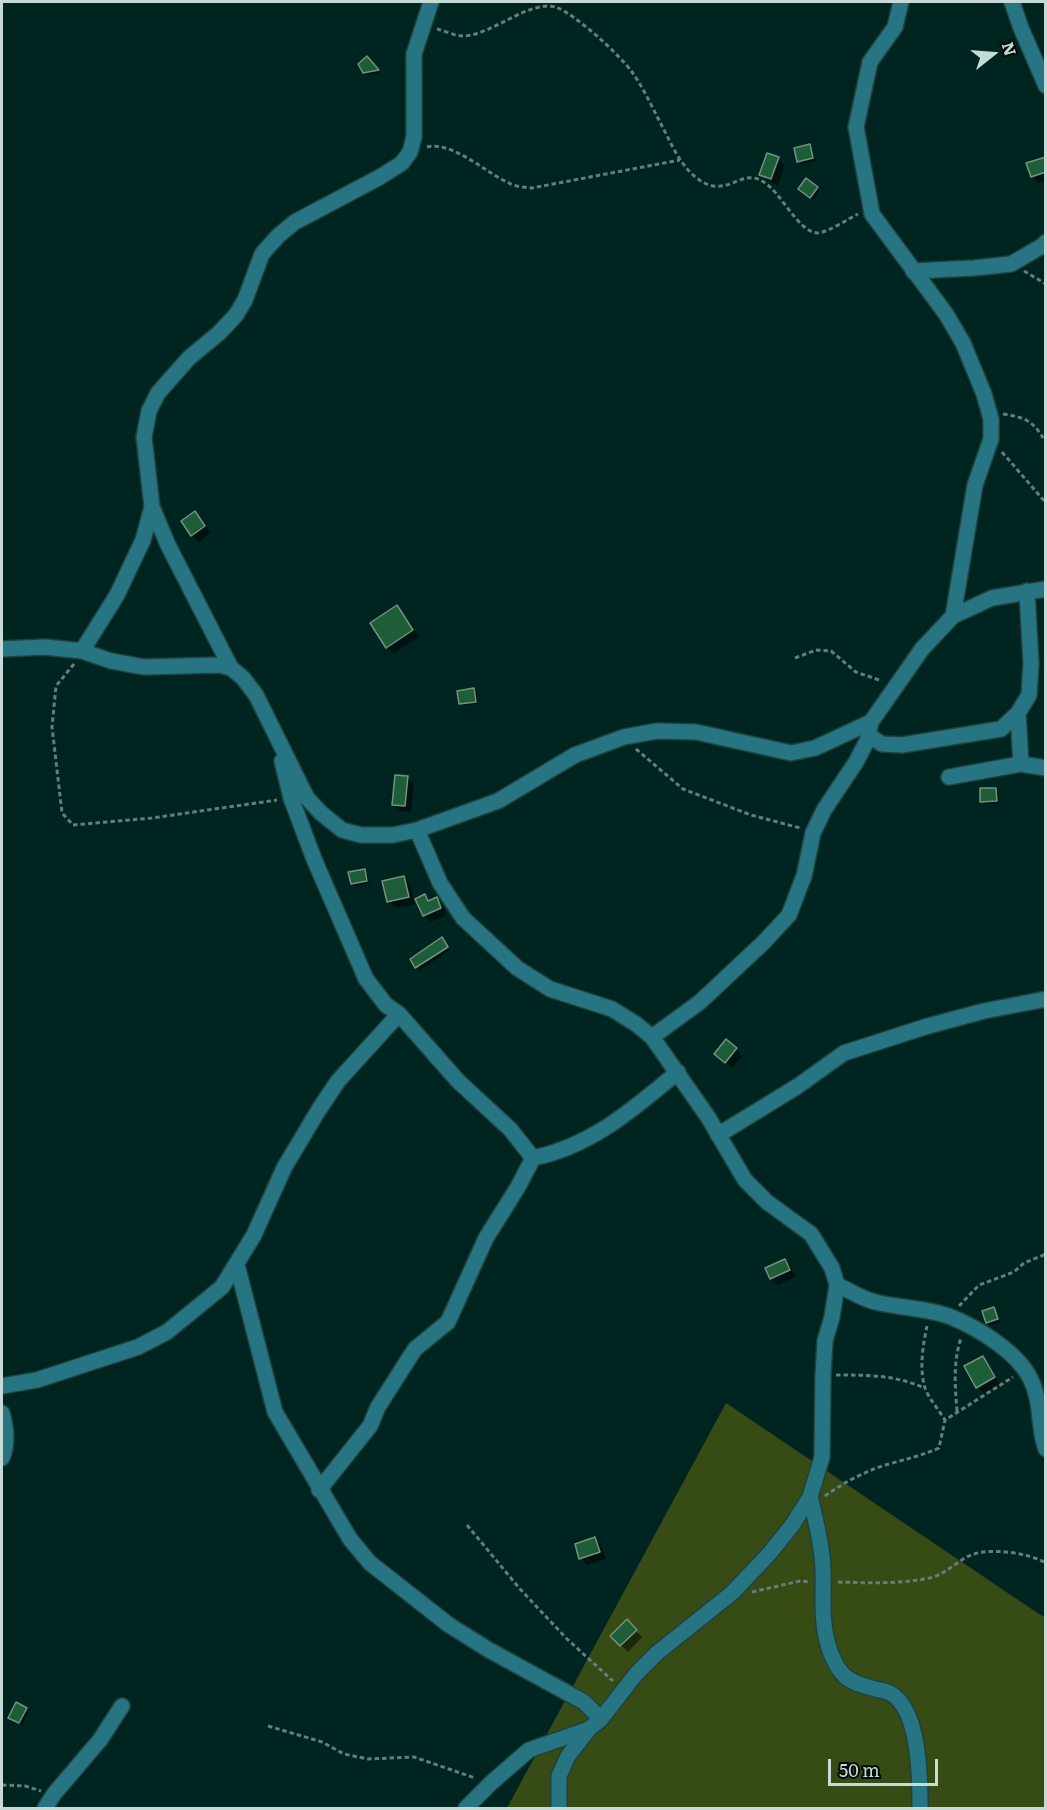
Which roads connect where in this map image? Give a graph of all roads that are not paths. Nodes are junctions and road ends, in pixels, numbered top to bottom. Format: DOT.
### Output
graph roads {
  1 [pos="431,2"];
  2 [pos="901,2"];
  3 [pos="1012,2"];
  4 [pos="1046,86"];
  5 [pos="1046,242"];
  6 [pos="913,271"];
  7 [pos="152,507"];
  8 [pos="1046,589"];
  9 [pos="1027,591"];
  10 [pos="953,616"];
  11 [pos="2,649"];
  12 [pos="84,651"];
  13 [pos="231,668"];
  14 [pos="1018,713"];
  15 [pos="274,729"];
  16 [pos="869,729"];
  17 [pos="1021,764"];
  18 [pos="1046,768"];
  19 [pos="949,777"];
  20 [pos="417,830"];
  21 [pos="1046,999"];
  22 [pos="399,1014"];
  23 [pos="652,1037"];
  24 [pos="678,1072"];
  25 [pos="718,1135"];
  26 [pos="533,1158"];
  27 [pos="237,1265"];
  28 [pos="837,1285"];
  29 [pos="2,1386"];
  30 [pos="2,1413"];
  31 [pos="1046,1449"];
  32 [pos="2,1458"];
  33 [pos="319,1490"];
  34 [pos="811,1502"];
  35 [pos="122,1706"];
  36 [pos="595,1724"];
  37 [pos="45,1809"];
  38 [pos="466,1809"];
  39 [pos="559,1809"];
  40 [pos="920,1809"];
  1 -- 7 [label="street"];
  2 -- 6 [label="street"];
  3 -- 4 [label="street"];
  5 -- 6 [label="street"];
  6 -- 10 [label="street"];
  7 -- 12 [label="street"];
  7 -- 13 [label="street"];
  8 -- 9 [label="street"];
  9 -- 10 [label="street"];
  9 -- 14 [label="street"];
  10 -- 16 [label="street"];
  11 -- 12 [label="street"];
  12 -- 13 [label="street"];
  13 -- 15 [label="street"];
  14 -- 16 [label="street"];
  14 -- 17 [label="street"];
  15 -- 20 [label="street"];
  15 -- 22 [label="street"];
  16 -- 20 [label="street"];
  16 -- 23 [label="street"];
  17 -- 18 [label="street"];
  17 -- 19 [label="street"];
  20 -- 23 [label="street"];
  21 -- 25 [label="street"];
  22 -- 26 [label="street"];
  22 -- 27 [label="street"];
  23 -- 24 [label="street"];
  24 -- 25 [label="street"];
  24 -- 26 [label="street"];
  25 -- 28 [label="street"];
  26 -- 33 [label="street"];
  27 -- 29 [label="street"];
  27 -- 33 [label="street"];
  28 -- 31 [label="street"];
  28 -- 34 [label="street"];
  30 -- 32 [label="street"];
  33 -- 36 [label="street"];
  34 -- 36 [label="street"];
  34 -- 40 [label="street"];
  35 -- 37 [label="street"];
  36 -- 38 [label="street"];
  36 -- 39 [label="street"];
}
